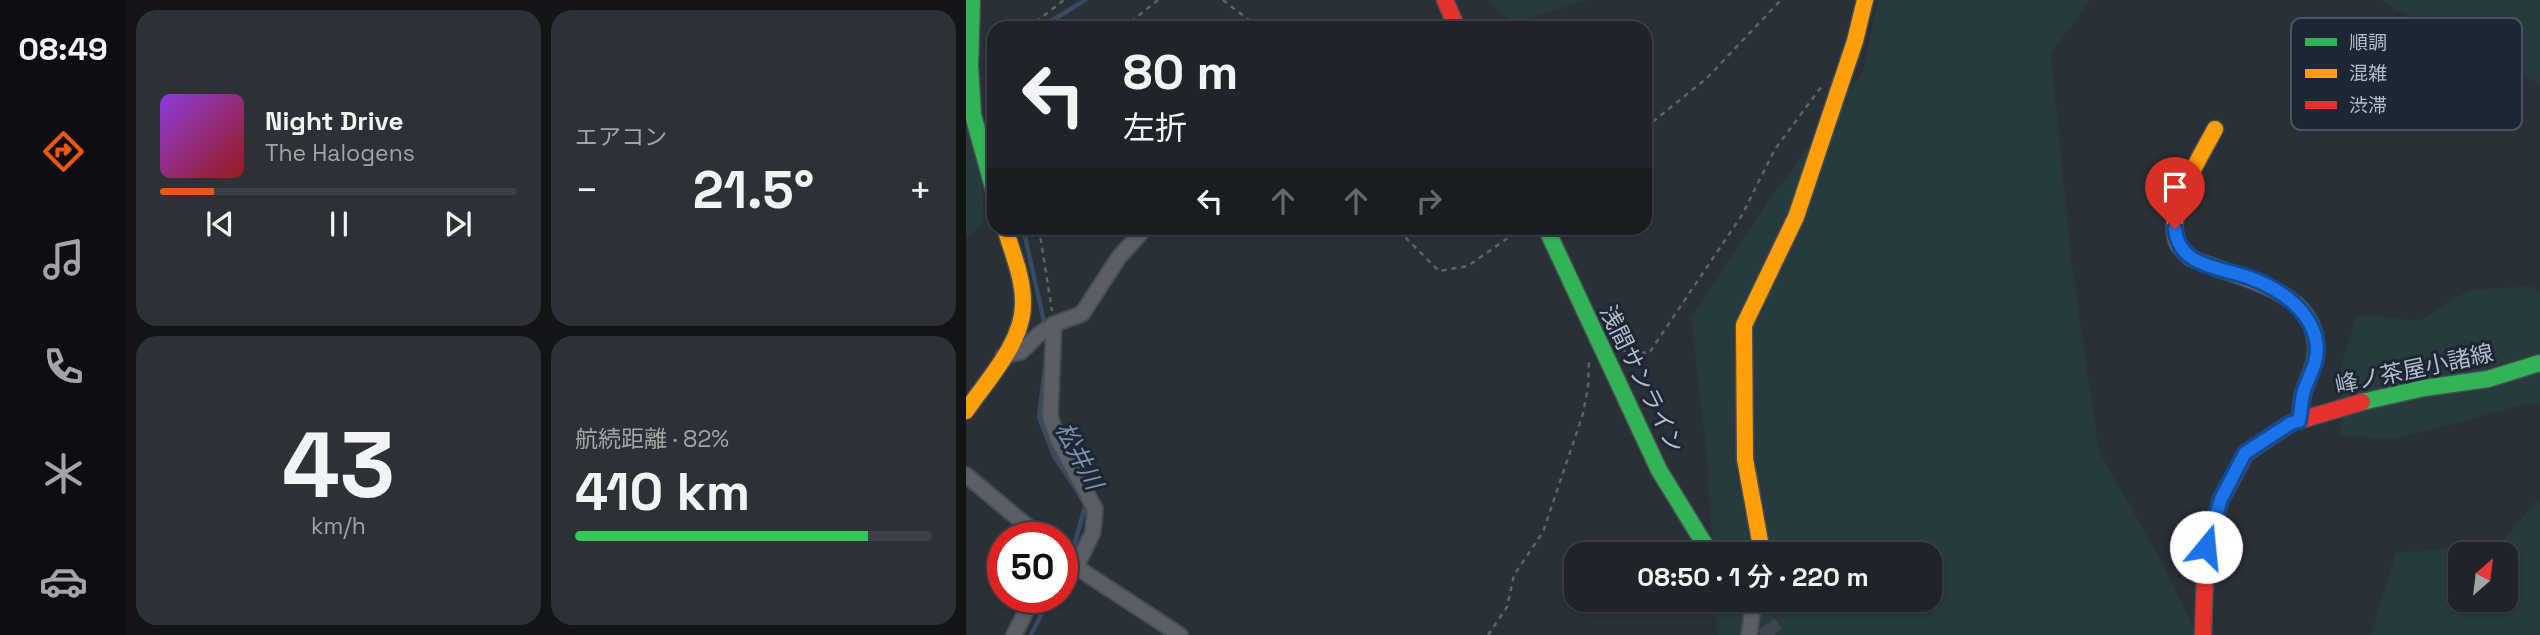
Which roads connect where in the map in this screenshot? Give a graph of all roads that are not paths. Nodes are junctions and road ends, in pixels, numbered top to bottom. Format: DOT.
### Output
graph roads {
  1 [pos="972,0"];
  2 [pos="1445,0"];
  3 [pos="1865,0"];
  4 [pos="1454,21"];
  5 [pos="2215,129"];
  6 [pos="987,166"];
  7 [pos="1007,235"];
  8 [pos="1139,235"];
  9 [pos="1549,235"];
  10 [pos="1054,324"];
  11 [pos="1003,356"];
  12 [pos="2540,363"];
  13 [pos="966,411"];
  14 [pos="2299,421"];
  15 [pos="966,475"];
  16 [pos="1022,522"];
  17 [pos="1703,542"];
  18 [pos="1760,542"];
  19 [pos="1078,563"];
  20 [pos="1078,568"];
  21 [pos="1752,612"];
  22 [pos="1025,613"];
  23 [pos="1014,635"];
  24 [pos="1180,635"];
  25 [pos="1749,635"];
  26 [pos="2203,635"];
  1 -- 6 [label="street"];
  2 -- 4 [label="street"];
  3 -- 18 [label="street"];
  5 -- 14 [label="street"];
  7 -- 11 [label="street"];
  8 -- 10 [label="street"];
  9 -- 17 [label="street, 浅間サンライン"];
  10 -- 11 [label="street"];
  10 -- 19 [label="street"];
  11 -- 13 [label="street"];
  12 -- 14 [label="street, 峰ノ茶屋小諸線"];
  14 -- 26 [label="street, 峰ノ茶屋小諸線"];
  15 -- 16 [label="street"];
  20 -- 24 [label="street"];
  21 -- 25 [label="street"];
  22 -- 23 [label="street"];
}
